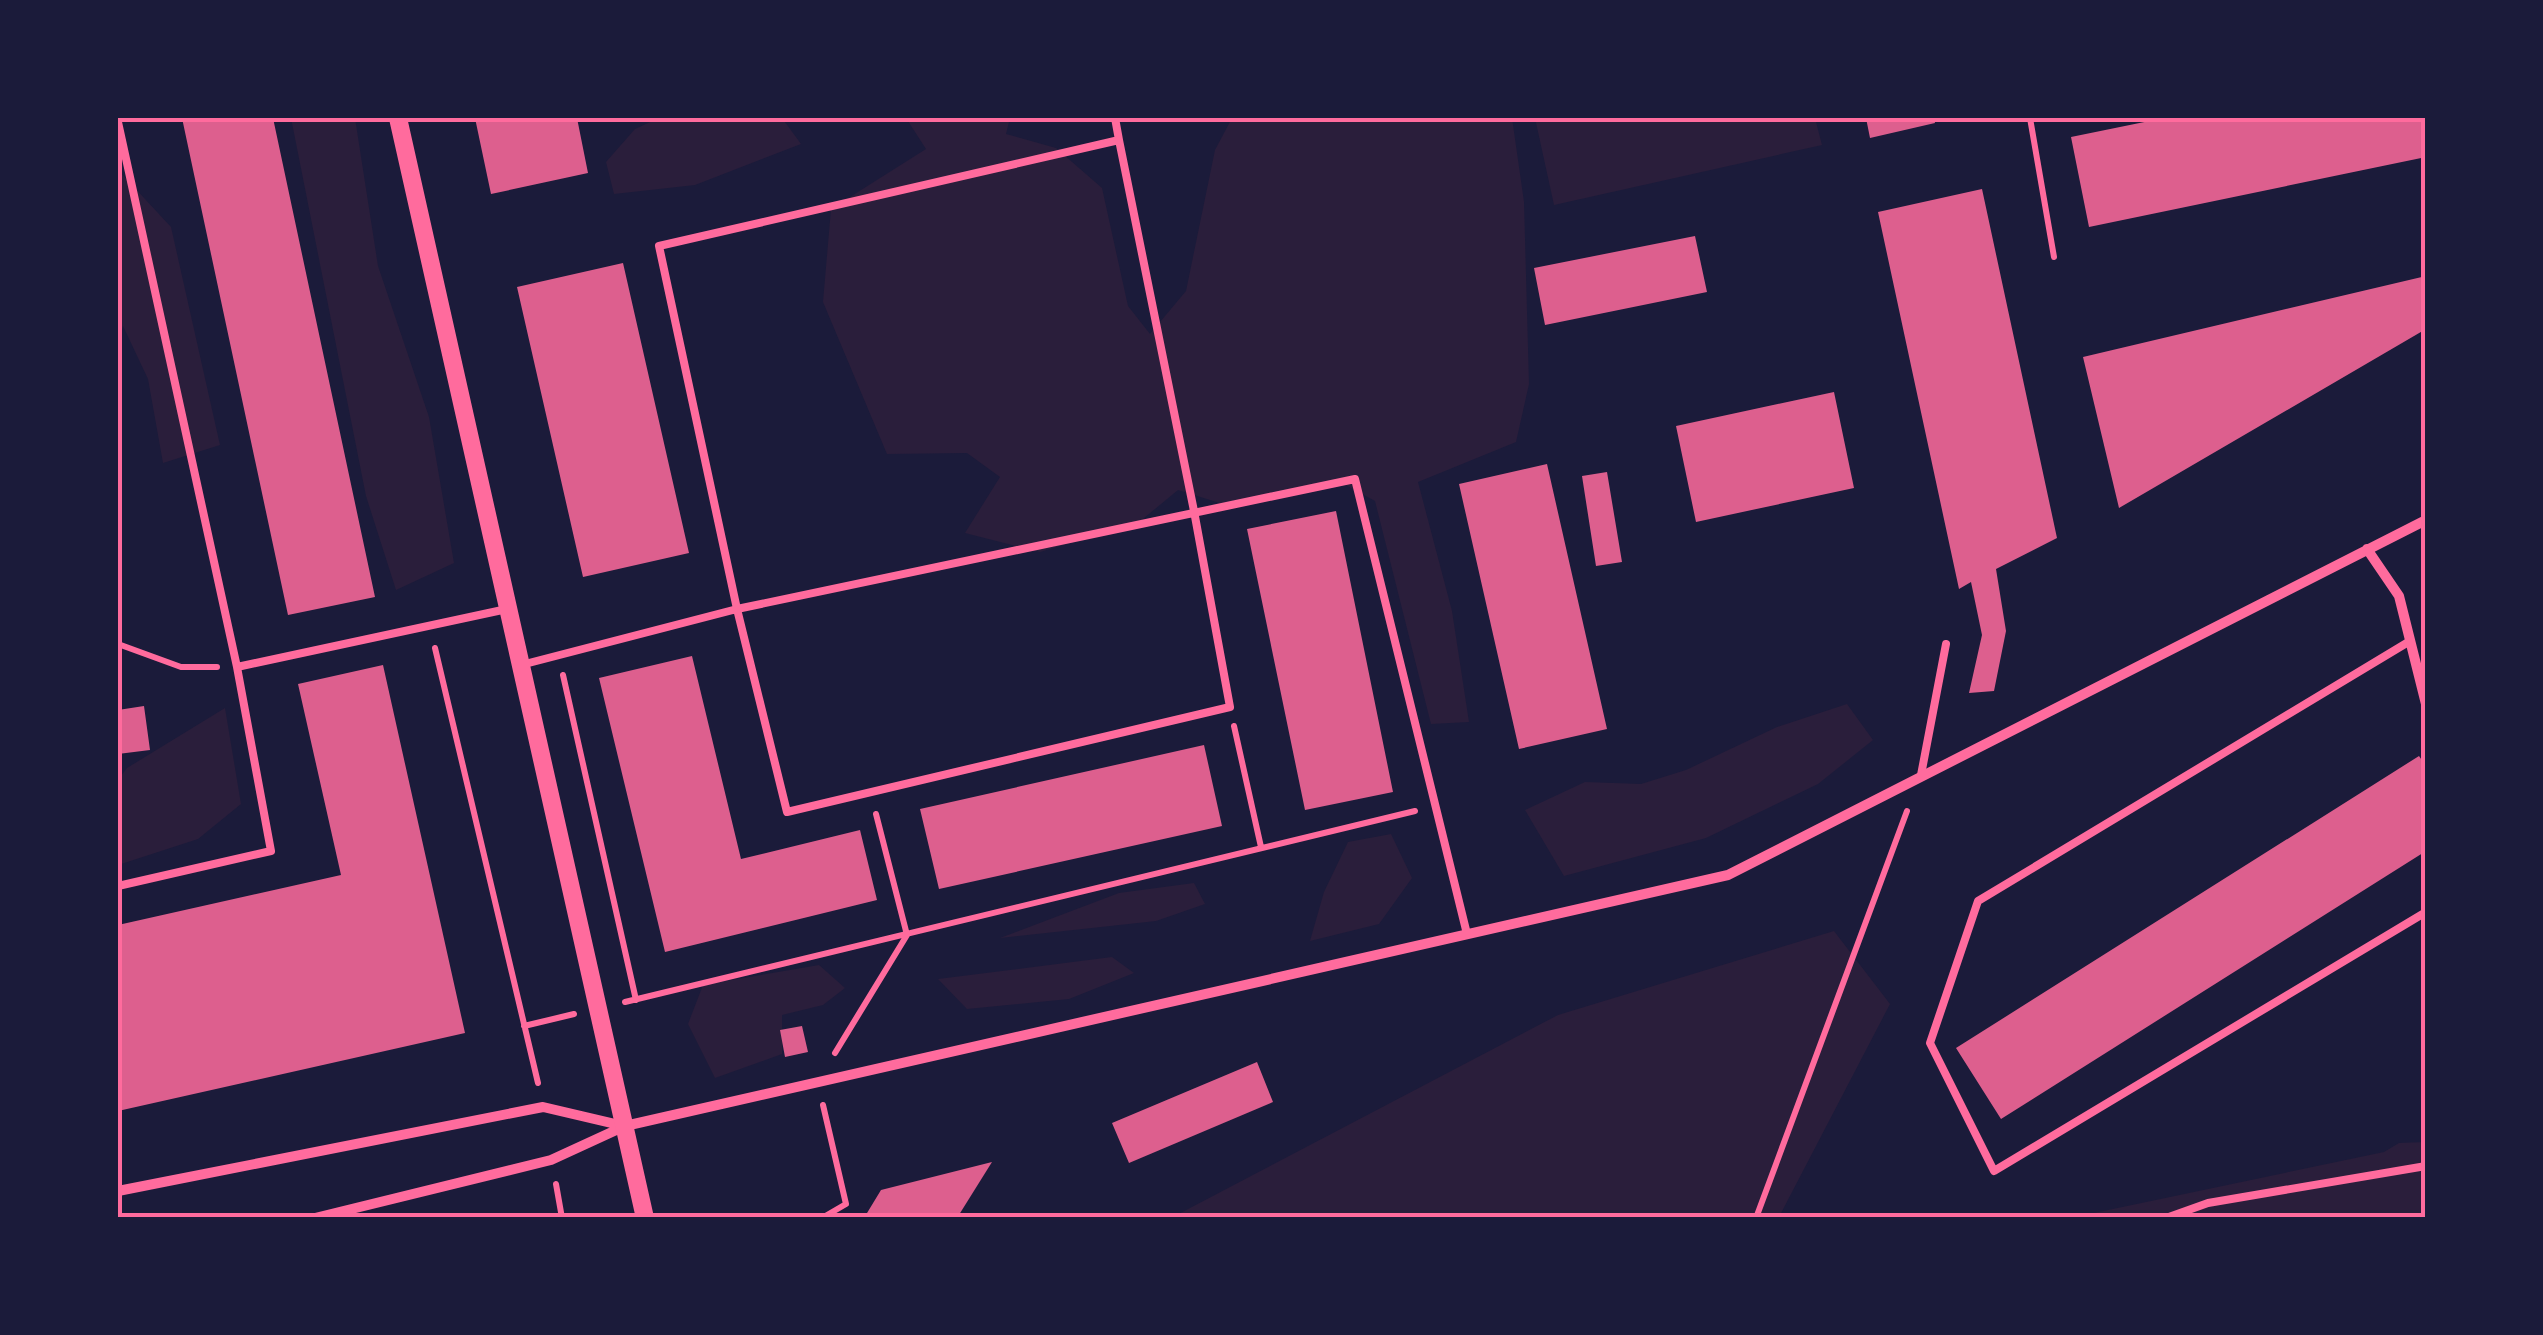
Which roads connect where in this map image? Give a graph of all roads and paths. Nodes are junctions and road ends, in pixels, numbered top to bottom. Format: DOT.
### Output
graph roads {
  1 [pos="398,118"];
  2 [pos="1114,118"];
  3 [pos="2030,118"];
  4 [pos="118,122"];
  5 [pos="1119,140"];
  6 [pos="2054,257"];
  7 [pos="1194,511"];
  8 [pos="2426,520"];
  9 [pos="2367,549"];
  10 [pos="508,608"];
  11 [pos="737,609"];
  12 [pos="430,626"];
  13 [pos="2410,641"];
  14 [pos="118,644"];
  15 [pos="1946,644"];
  16 [pos="558,655"];
  17 [pos="521,665"];
  18 [pos="237,668"];
  19 [pos="2426,704"];
  20 [pos="1230,707"];
  21 [pos="1921,775"];
  22 [pos="870,790"];
  23 [pos="1436,807"];
  24 [pos="1261,847"];
  25 [pos="118,886"];
  26 [pos="2426,912"];
  27 [pos="1467,934"];
  28 [pos="906,935"];
  29 [pos="636,1000"];
  30 [pos="598,1008"];
  31 [pos="524,1026"];
  32 [pos="817,1082"];
  33 [pos="543,1107"];
  34 [pos="624,1126"];
  35 [pos="551,1160"];
  36 [pos="2426,1166"];
  37 [pos="118,1191"];
  38 [pos="347,1210"];
  39 [pos="315,1218"];
  40 [pos="358,1218"];
  41 [pos="562,1218"];
  42 [pos="645,1218"];
  43 [pos="822,1218"];
  44 [pos="1756,1218"];
  45 [pos="2166,1218"];
  1 -- 10 [label="street"];
  2 -- 5 [label="lane"];
  3 -- 6 [label="path"];
  4 -- 18 [label="lane"];
  5 -- 7 [label="lane"];
  5 -- 11 [label="lane"];
  7 -- 11 [label="lane"];
  7 -- 20 [label="lane"];
  7 -- 23 [label="lane"];
  8 -- 9 [label="street"];
  9 -- 13 [label="street"];
  9 -- 21 [label="street"];
  10 -- 12 [label="lane"];
  10 -- 17 [label="street"];
  11 -- 16 [label="lane"];
  11 -- 22 [label="lane"];
  12 -- 18 [label="lane"];
  12 -- 31 [label="path"];
  13 -- 19 [label="street"];
  13 -- 26 [label="lane"];
  14 -- 18 [label="path"];
  15 -- 21 [label="lane"];
  16 -- 17 [label="lane"];
  16 -- 29 [label="path"];
  17 -- 30 [label="street"];
  18 -- 25 [label="lane"];
  20 -- 22 [label="lane"];
  20 -- 24 [label="path"];
  21 -- 27 [label="street"];
  21 -- 44 [label="path"];
  22 -- 28 [label="path"];
  23 -- 24 [label="path"];
  23 -- 27 [label="lane"];
  24 -- 28 [label="path"];
  27 -- 32 [label="street"];
  28 -- 29 [label="path"];
  28 -- 32 [label="path"];
  29 -- 30 [label="path"];
  30 -- 31 [label="path"];
  30 -- 34 [label="street"];
  31 -- 33 [label="path"];
  32 -- 34 [label="street"];
  32 -- 43 [label="path"];
  33 -- 34 [label="street"];
  33 -- 37 [label="street"];
  34 -- 35 [label="street"];
  34 -- 42 [label="street"];
  35 -- 38 [label="street"];
  35 -- 41 [label="path"];
  36 -- 45 [label="lane"];
  38 -- 39 [label="street"];
  38 -- 40 [label="street"];
}
